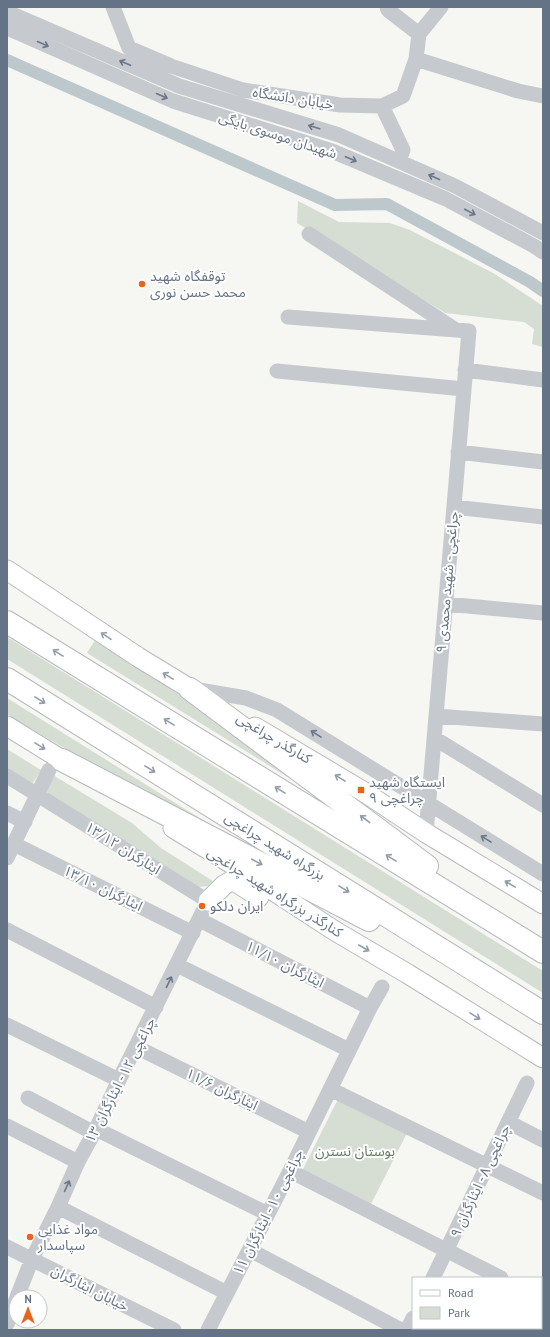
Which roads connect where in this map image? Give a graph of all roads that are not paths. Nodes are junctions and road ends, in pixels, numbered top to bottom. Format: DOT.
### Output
graph roads {
  1 [pos="113,7"];
  2 [pos="441,7"];
  3 [pos="387,9"];
  4 [pos="7,12"];
  5 [pos="7,28"];
  6 [pos="418,34"];
  7 [pos="416,59"];
  8 [pos="543,96"];
  9 [pos="382,106"];
  10 [pos="399,161"];
  11 [pos="543,233"];
  12 [pos="309,234"];
  13 [pos="543,252"];
  14 [pos="288,317"];
  15 [pos="463,331"];
  16 [pos="465,370"];
  17 [pos="277,371"];
  18 [pos="543,380"];
  19 [pos="464,388"];
  20 [pos="458,452"];
  21 [pos="543,462"];
  22 [pos="454,507"];
  23 [pos="543,517"];
  24 [pos="7,570"];
  25 [pos="446,604"];
  26 [pos="543,613"];
  27 [pos="7,622"];
  28 [pos="7,679"];
  29 [pos="190,689"];
  30 [pos="436,716"];
  31 [pos="543,724"];
  32 [pos="7,726"];
  33 [pos="434,738"];
  34 [pos="55,765"];
  35 [pos="7,776"];
  36 [pos="37,795"];
  37 [pos="429,803"];
  38 [pos="543,805"];
  39 [pos="7,813"];
  40 [pos="24,822"];
  41 [pos="426,833"];
  42 [pos="14,844"];
  43 [pos="7,858"];
  44 [pos="543,874"];
  45 [pos="208,901"];
  46 [pos="543,904"];
  47 [pos="309,914"];
  48 [pos="196,926"];
  49 [pos="7,930"];
  50 [pos="543,951"];
  51 [pos="177,965"];
  52 [pos="382,987"];
  53 [pos="156,1007"];
  54 [pos="534,1007"];
  55 [pos="370,1008"];
  56 [pos="7,1026"];
  57 [pos="136,1047"];
  58 [pos="349,1050"];
  59 [pos="543,1058"];
  60 [pos="119,1080"];
  61 [pos="527,1083"];
  62 [pos="330,1089"];
  63 [pos="28,1098"];
  64 [pos="508,1122"];
  65 [pos="7,1126"];
  66 [pos="95,1131"];
  67 [pos="309,1132"];
  68 [pos="543,1140"];
  69 [pos="78,1162"];
  70 [pos="487,1165"];
  71 [pos="290,1171"];
  72 [pos="543,1193"];
  73 [pos="58,1207"];
  74 [pos="268,1214"];
  75 [pos="7,1247"];
  76 [pos="250,1250"];
  77 [pos="446,1251"];
  78 [pos="32,1259"];
  79 [pos="433,1277"];
  80 [pos="499,1277"];
  81 [pos="20,1289"];
  82 [pos="227,1293"];
  83 [pos="412,1320"];
  84 [pos="174,1330"];
  85 [pos="208,1330"];
  86 [pos="401,1330"];
  87 [pos="407,1330"];
  1 -- 9 [label="street, خیابان دانشگاه"];
  2 -- 6 [label="street"];
  3 -- 6 [label="street"];
  10 -- 4 [label="street, شهیدان موسوی بایگی, one-way"];
  5 -- 13 [label="street, شهیدان موسوی بایگی, one-way"];
  6 -- 7 [label="street, خیابان دانشگاه"];
  7 -- 8 [label="street"];
  7 -- 9 [label="street, خیابان دانشگاه"];
  9 -- 10 [label="street"];
  11 -- 10 [label="street, شهیدان موسوی بایگی, one-way"];
  12 -- 15 [label="street"];
  14 -- 15 [label="street"];
  15 -- 16 [label="street, ۹ چراغچی - شهید محمدی"];
  16 -- 18 [label="street"];
  16 -- 19 [label="street, ۹ چراغچی - شهید محمدی"];
  17 -- 19 [label="street"];
  19 -- 20 [label="street, ۹ چراغچی - شهید محمدی"];
  20 -- 21 [label="street"];
  20 -- 22 [label="street, ۹ چراغچی - شهید محمدی"];
  22 -- 23 [label="street"];
  22 -- 25 [label="street, ۹ چراغچی - شهید محمدی"];
  29 -- 24 [label="main road, کنارگذر چراغچی, one-way"];
  25 -- 26 [label="street"];
  25 -- 30 [label="street, ۹ چراغچی - شهید محمدی"];
  50 -- 27 [label="highway, one-way"];
  28 -- 54 [label="highway, بزرگراه شهید چراغچی, one-way"];
  37 -- 29 [label="street, one-way"];
  41 -- 29 [label="main road, کنارگذر چراغچی, one-way"];
  50 -- 29 [label="highway, one-way"];
  30 -- 31 [label="street"];
  30 -- 33 [label="street, ۹ چراغچی - شهید محمدی"];
  32 -- 34 [label="main road, کنارگذر بزرگراه شهید چراغچی, one-way"];
  33 -- 37 [label="street, ۹ چراغچی - شهید محمدی"];
  33 -- 38 [label="street"];
  34 -- 36 [label="street"];
  34 -- 47 [label="main road, کنارگذر بزرگراه شهید چراغچی"];
  34 -- 54 [label="highway, one-way"];
  35 -- 36 [label="street, ایثارگران ۱۳/۱۲"];
  36 -- 40 [label="street"];
  36 -- 45 [label="street, ایثارگران ۱۳/۱۲"];
  37 -- 41 [label="street, ۹ چراغچی - شهید محمدی"];
  44 -- 37 [label="street, one-way"];
  39 -- 40 [label="street"];
  40 -- 42 [label="street"];
  46 -- 41 [label="main road, کنارگذر چراغچی, one-way"];
  42 -- 43 [label="street"];
  42 -- 48 [label="street, ایثارگران ۱۳/۱۰"];
  45 -- 47 [label="main road"];
  45 -- 48 [label="street, چراغچی ۱۲ - ایثارگران ۱۳"];
  47 -- 59 [label="main road, کنارگذر بزرگراه شهید چراغچی, one-way"];
  48 -- 51 [label="street, چراغچی ۱۲ - ایثارگران ۱۳"];
  48 -- 55 [label="street, ایثارگران ۱۱/۱۰"];
  49 -- 53 [label="street"];
  53 -- 51 [label="street, چراغچی ۱۲ - ایثارگران ۱۳, one-way"];
  51 -- 58 [label="street"];
  52 -- 55 [label="street, چراغچی ۱۰ - ایثارگران ۱۱"];
  53 -- 57 [label="street, چراغچی ۱۲ - ایثارگران ۱۳"];
  55 -- 58 [label="street, چراغچی ۱۰ - ایثارگران ۱۱"];
  56 -- 60 [label="street"];
  57 -- 60 [label="street, چراغچی ۱۲ - ایثارگران ۱۳"];
  57 -- 67 [label="street, ایثارگران ۱۱/۶"];
  58 -- 62 [label="street, چراغچی ۱۰ - ایثارگران ۱۱"];
  60 -- 66 [label="street, چراغچی ۱۲ - ایثارگران ۱۳"];
  61 -- 64 [label="street, چراغچی ۸ - ایثارگران ۹"];
  62 -- 67 [label="street, چراغچی ۱۰ - ایثارگران ۱۱"];
  62 -- 70 [label="street"];
  63 -- 66 [label="street"];
  64 -- 68 [label="street"];
  64 -- 70 [label="street, چراغچی ۸ - ایثارگران ۹"];
  65 -- 69 [label="street"];
  66 -- 69 [label="street, چراغچی ۱۲ - ایثارگران ۱۳"];
  66 -- 74 [label="street"];
  67 -- 71 [label="street, چراغچی ۱۰ - ایثارگران ۱۱"];
  73 -- 69 [label="street, چراغچی ۱۲ - ایثارگران ۱۳, one-way"];
  70 -- 72 [label="street"];
  70 -- 77 [label="street, چراغچی ۸ - ایثارگران ۹"];
  71 -- 74 [label="street, چراغچی ۱۰ - ایثارگران ۱۱"];
  71 -- 77 [label="street"];
  73 -- 78 [label="street, چراغچی ۱۲ - ایثارگران ۱۳"];
  73 -- 82 [label="street"];
  74 -- 76 [label="street, چراغچی ۱۰ - ایثارگران ۱۱"];
  75 -- 78 [label="street, خیابان ایثارگران"];
  76 -- 82 [label="street, چراغچی ۱۰ - ایثارگران ۱۱"];
  76 -- 86 [label="street"];
  77 -- 79 [label="street, چراغچی ۸ - ایثارگران ۹"];
  77 -- 80 [label="street"];
  78 -- 81 [label="street, چراغچی ۱۲ - ایثارگران ۱۳"];
  78 -- 84 [label="street, خیابان ایثارگران"];
  82 -- 85 [label="street, چراغچی ۱۰ - ایثارگران ۱۱"];
  83 -- 87 [label="street"];
}
